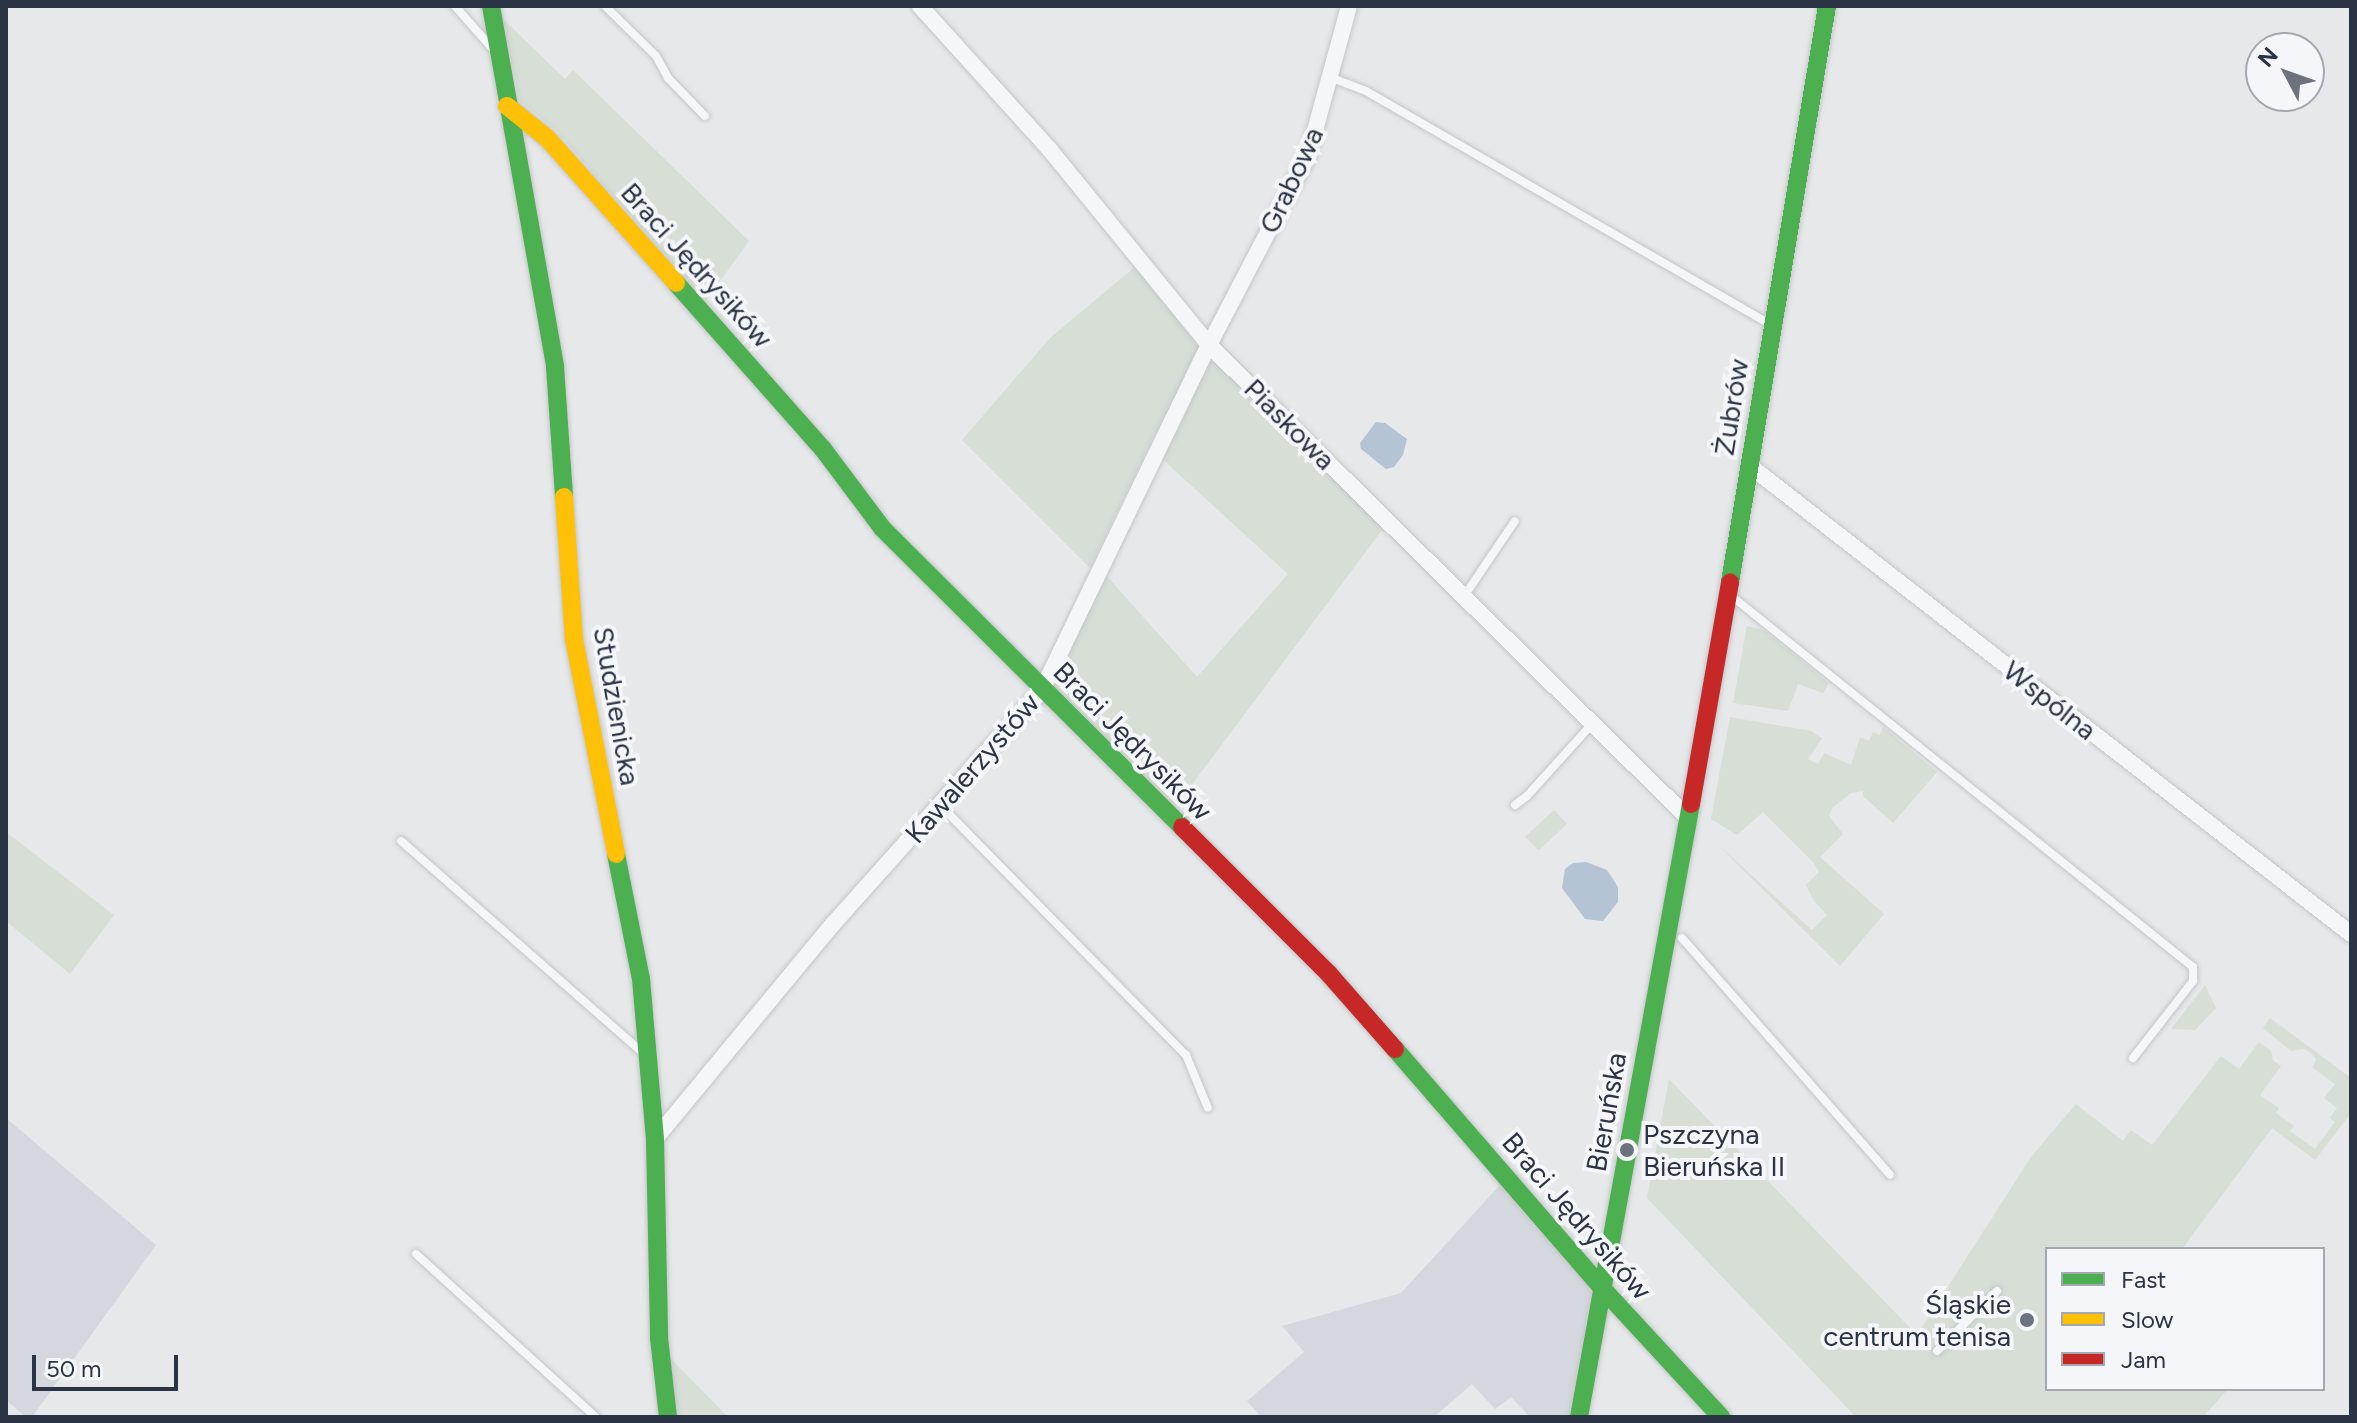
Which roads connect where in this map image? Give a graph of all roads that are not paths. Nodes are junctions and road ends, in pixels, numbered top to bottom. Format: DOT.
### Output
graph roads {
  1 [pos="455,6"];
  2 [pos="491,6"];
  3 [pos="605,6"];
  4 [pos="920,6"];
  5 [pos="1349,6"];
  6 [pos="1827,6"];
  7 [pos="499,56"];
  8 [pos="1332,78"];
  9 [pos="507,106"];
  10 [pos="705,116"];
  11 [pos="1773,325"];
  12 [pos="1209,345"];
  13 [pos="1750,466"];
  14 [pos="1515,521"];
  15 [pos="1728,593"];
  16 [pos="1465,595"];
  17 [pos="1042,690"];
  18 [pos="1592,723"];
  19 [pos="1515,805"];
  20 [pos="941,806"];
  21 [pos="1688,818"];
  22 [pos="401,841"];
  23 [pos="2351,934"];
  24 [pos="1682,938"];
  25 [pos="648,1058"];
  26 [pos="2133,1058"];
  27 [pos="1208,1108"];
  28 [pos="655,1139"];
  29 [pos="1890,1175"];
  30 [pos="416,1254"];
  31 [pos="1602,1288"];
  32 [pos="1997,1291"];
  33 [pos="1937,1351"];
  34 [pos="596,1417"];
  35 [pos="668,1417"];
  36 [pos="1579,1417"];
  37 [pos="1721,1417"];
  1 -- 7 [label="lane"];
  2 -- 7 [label="street, Studzienicka"];
  3 -- 10 [label="lane"];
  4 -- 12 [label="street, Piaskowa"];
  5 -- 8 [label="street, Grabowa"];
  6 -- 11 [label="street, Żubrów"];
  7 -- 9 [label="street, Studzienicka"];
  8 -- 11 [label="lane"];
  8 -- 12 [label="street, Grabowa"];
  9 -- 17 [label="street, Braci Jędrysików"];
  9 -- 25 [label="street, Studzienicka"];
  11 -- 13 [label="street, Żubrów"];
  12 -- 16 [label="street, Piaskowa"];
  12 -- 17 [label="street, Kawalerzystów"];
  13 -- 15 [label="street, Żubrów"];
  13 -- 23 [label="street, Wspólna"];
  14 -- 16 [label="lane"];
  15 -- 21 [label="street, Żubrów"];
  15 -- 26 [label="lane"];
  16 -- 18 [label="street, Piaskowa"];
  17 -- 20 [label="street, Kawalerzystów"];
  17 -- 31 [label="street, Braci Jędrysików"];
  18 -- 19 [label="lane"];
  18 -- 21 [label="street, Piaskowa"];
  20 -- 27 [label="lane"];
  20 -- 28 [label="street, Kawalerzystów"];
  21 -- 31 [label="street, Bieruńska"];
  22 -- 25 [label="lane"];
  24 -- 29 [label="lane"];
  25 -- 28 [label="street, Studzienicka"];
  28 -- 35 [label="street, Studzienicka"];
  30 -- 34 [label="lane"];
  31 -- 36 [label="street, Bieruńska"];
  31 -- 37 [label="street, Braci Jędrysików"];
  32 -- 33 [label="lane"];
}
